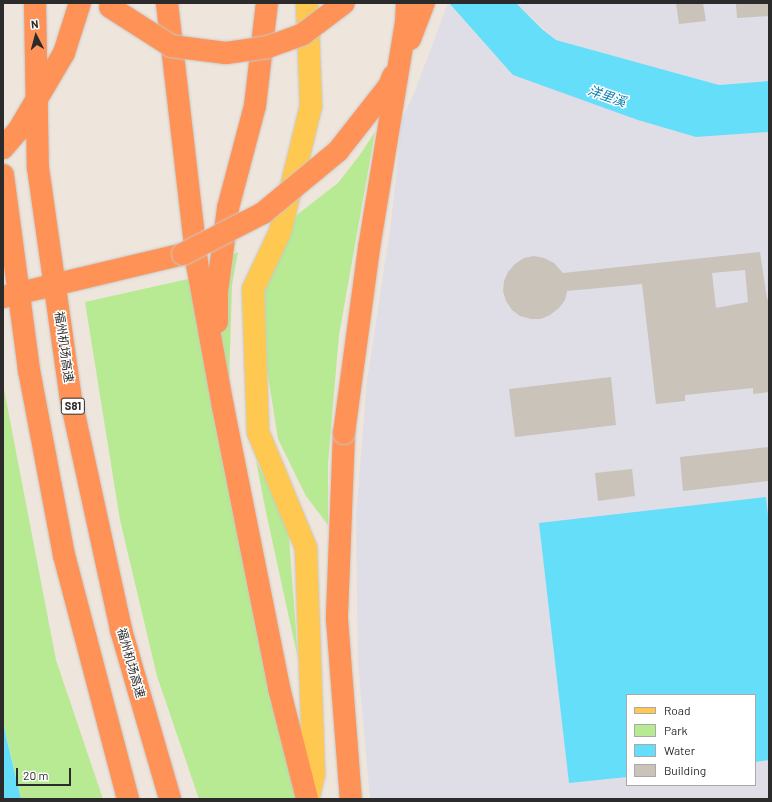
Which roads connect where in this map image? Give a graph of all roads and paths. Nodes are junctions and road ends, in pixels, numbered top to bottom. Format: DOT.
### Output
graph roads {
  1 [pos="35,3"];
  2 [pos="80,3"];
  3 [pos="108,3"];
  4 [pos="267,3"];
  5 [pos="307,3"];
  6 [pos="344,3"];
  7 [pos="406,3"];
  8 [pos="424,3"];
  9 [pos="168,9"];
  10 [pos="3,148"];
  11 [pos="3,175"];
  12 [pos="3,297"];
  13 [pos="222,407"];
  14 [pos="128,799"];
  15 [pos="170,799"];
  16 [pos="307,799"];
  17 [pos="351,799"];
  1 -- 15 [label="highway, 福州机场高速 / S81"];
  2 -- 10 [label="highway"];
  3 -- 6 [label="highway, bridge"];
  4 -- 13 [label="highway"];
  5 -- 16 [label="main road"];
  7 -- 17 [label="highway, bridge"];
  8 -- 12 [label="highway, bridge"];
  9 -- 13 [label="highway"];
  11 -- 14 [label="highway"];
  13 -- 16 [label="highway"];
}
